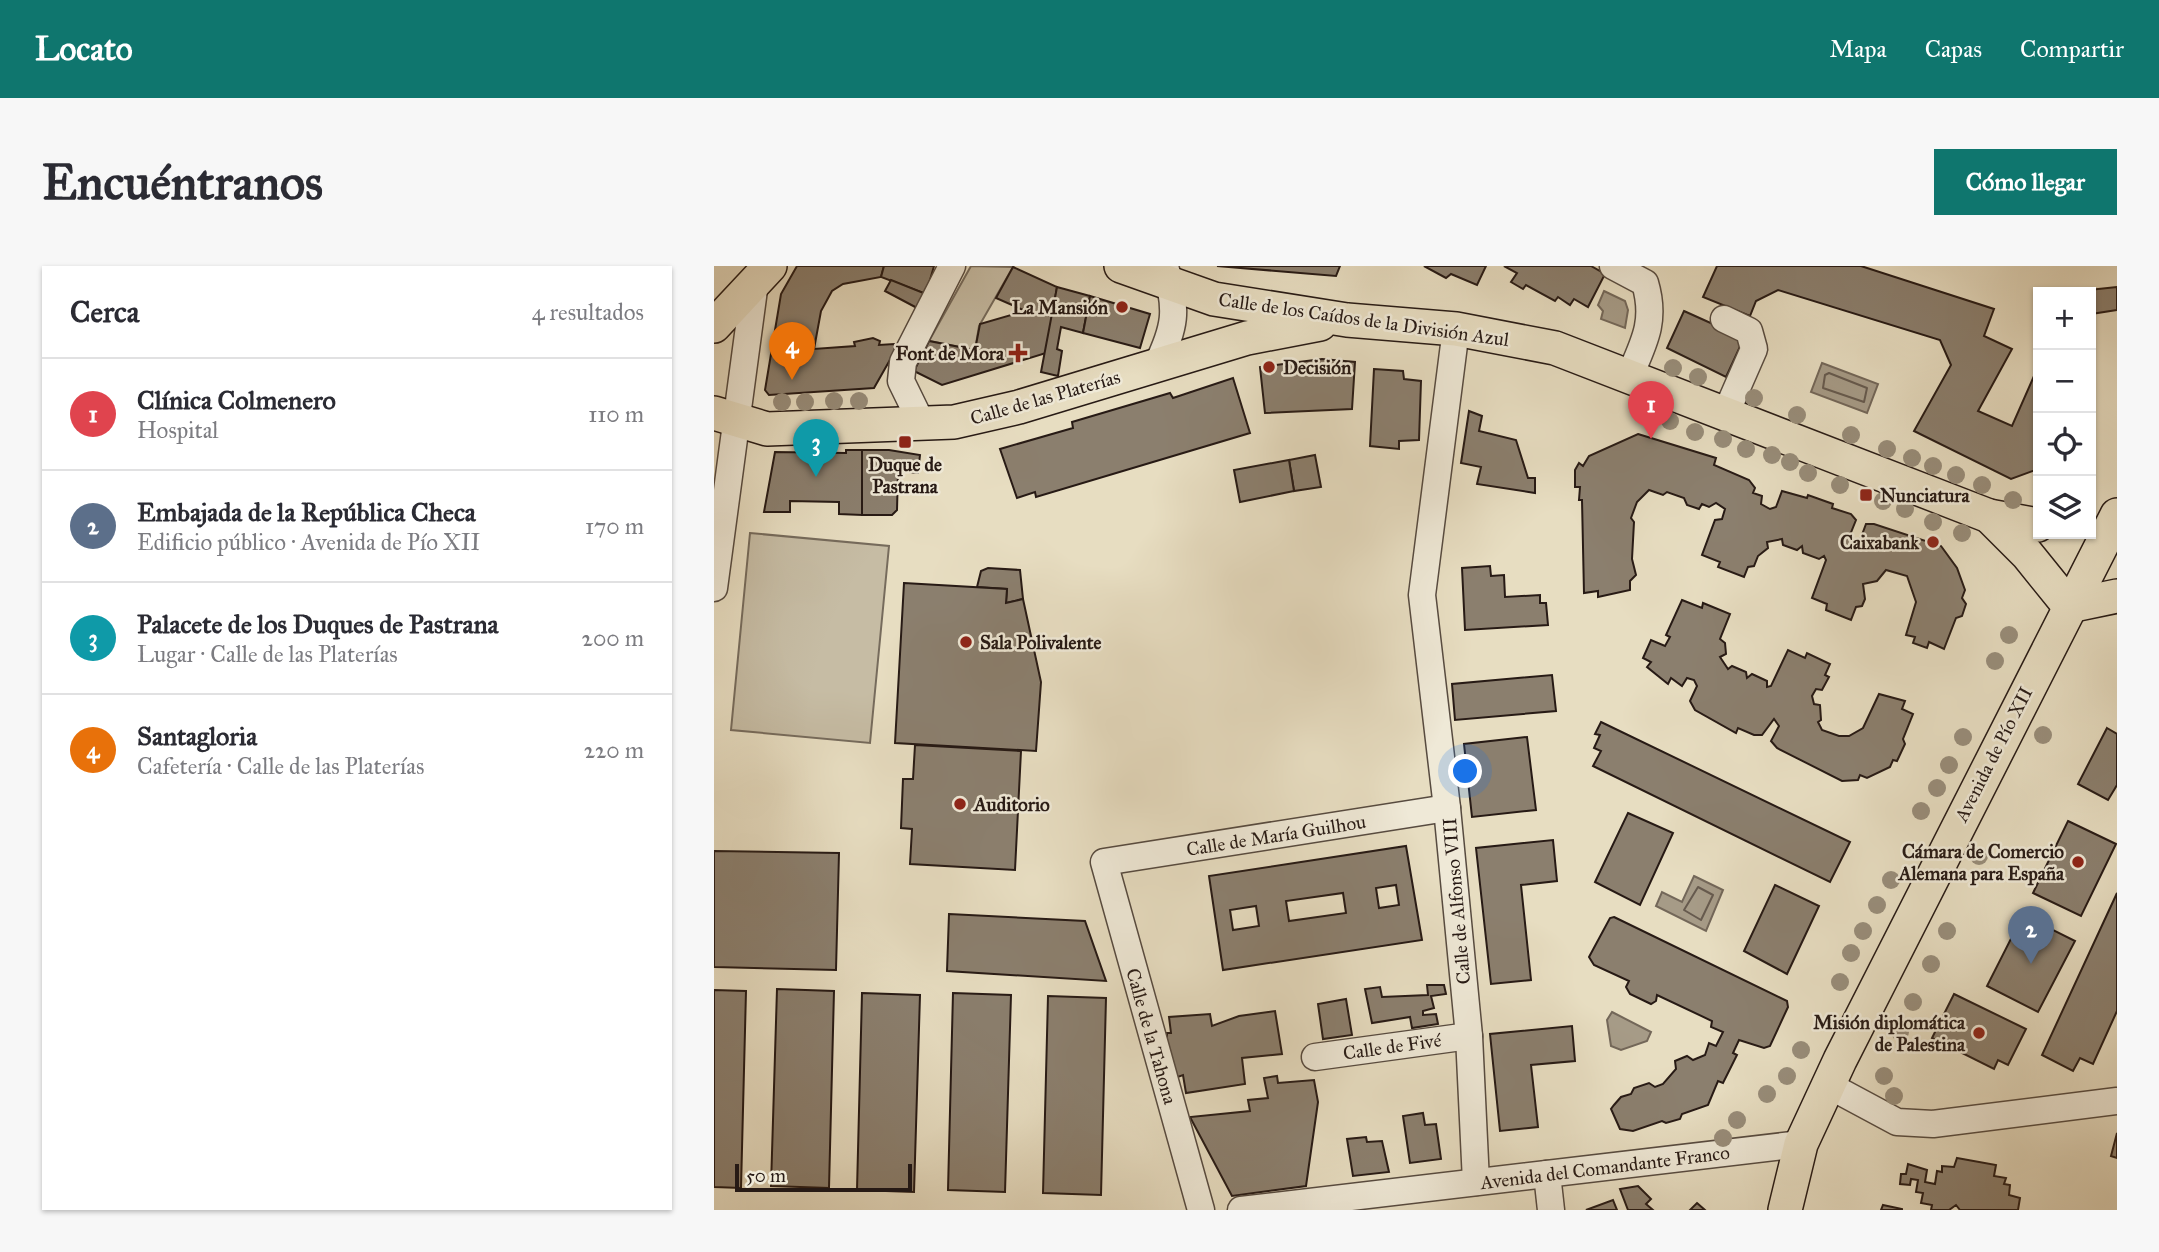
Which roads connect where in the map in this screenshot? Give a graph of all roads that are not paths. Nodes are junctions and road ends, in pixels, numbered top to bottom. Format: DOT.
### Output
graph roads {
  1 [pos="952,266"];
  2 [pos="1121,266"];
  3 [pos="1613,266"];
  4 [pos="762,274"];
  5 [pos="1168,276"];
  6 [pos="1724,319"];
  7 [pos="1347,320"];
  8 [pos="714,326"];
  9 [pos="1456,329"];
  10 [pos="1157,365"];
  11 [pos="1630,375"];
  12 [pos="1726,413"];
  13 [pos="726,417"];
  14 [pos="922,424"];
  15 [pos="2117,500"];
  16 [pos="2096,510"];
  17 [pos="2117,515"];
  18 [pos="2033,538"];
  19 [pos="2035,539"];
  20 [pos="714,588"];
  21 [pos="2117,596"];
  22 [pos="2069,606"];
  23 [pos="1447,808"];
  24 [pos="1104,862"];
  25 [pos="1469,1036"];
  26 [pos="1315,1057"];
  27 [pos="1828,1085"];
  28 [pos="2117,1101"];
  29 [pos="1801,1144"];
  30 [pos="1547,1174"];
  31 [pos="1476,1182"];
  32 [pos="1201,1210"];
  33 [pos="1241,1210"];
  34 [pos="1551,1210"];
  35 [pos="1785,1210"];
  1 -- 14 [label="street"];
  2 -- 5 [label="main road, Calle de los Caídos de la División Azul"];
  3 -- 11 [label="street"];
  4 -- 8 [label="main road"];
  4 -- 13 [label="street"];
  5 -- 7 [label="main road, Calle de los Caídos de la División Azul"];
  5 -- 10 [label="street"];
  6 -- 12 [label="street"];
  7 -- 9 [label="main road, Calle de los Caídos de la División Azul"];
  7 -- 10 [label="main road, Calle de las Platerías"];
  9 -- 11 [label="main road, Calle de los Caídos de la División Azul"];
  9 -- 23 [label="street, Calle de Alfonso VIII"];
  10 -- 14 [label="main road, Calle de las Platerías"];
  11 -- 12 [label="main road, Calle de los Caídos de la División Azul"];
  12 -- 18 [label="main road, Calle de los Caídos de la División Azul"];
  13 -- 14 [label="main road, Calle de las Platerías"];
  13 -- 20 [label="street"];
  15 -- 16 [label="main road"];
  17 -- 22 [label="main road, Avenida de Pío XII"];
  19 -- 22 [label="main road"];
  21 -- 22 [label="main road"];
  22 -- 27 [label="main road, Avenida de Pío XII"];
  23 -- 24 [label="street, Calle de María Guilhou"];
  23 -- 25 [label="street, Calle de Alfonso VIII"];
  24 -- 32 [label="street, Calle de la Tahona"];
  25 -- 26 [label="street, Calle de Fivé"];
  25 -- 31 [label="street, Calle de Alfonso VIII"];
  27 -- 28 [label="street"];
  27 -- 29 [label="main road, Avenida de Pío XII"];
  29 -- 30 [label="street, Avenida del Comandante Franco"];
  29 -- 35 [label="main road, Avenida de Pío XII"];
  30 -- 31 [label="street, Avenida del Comandante Franco"];
  30 -- 34 [label="street"];
  31 -- 33 [label="street, Avenida del Comandante Franco"];
}
